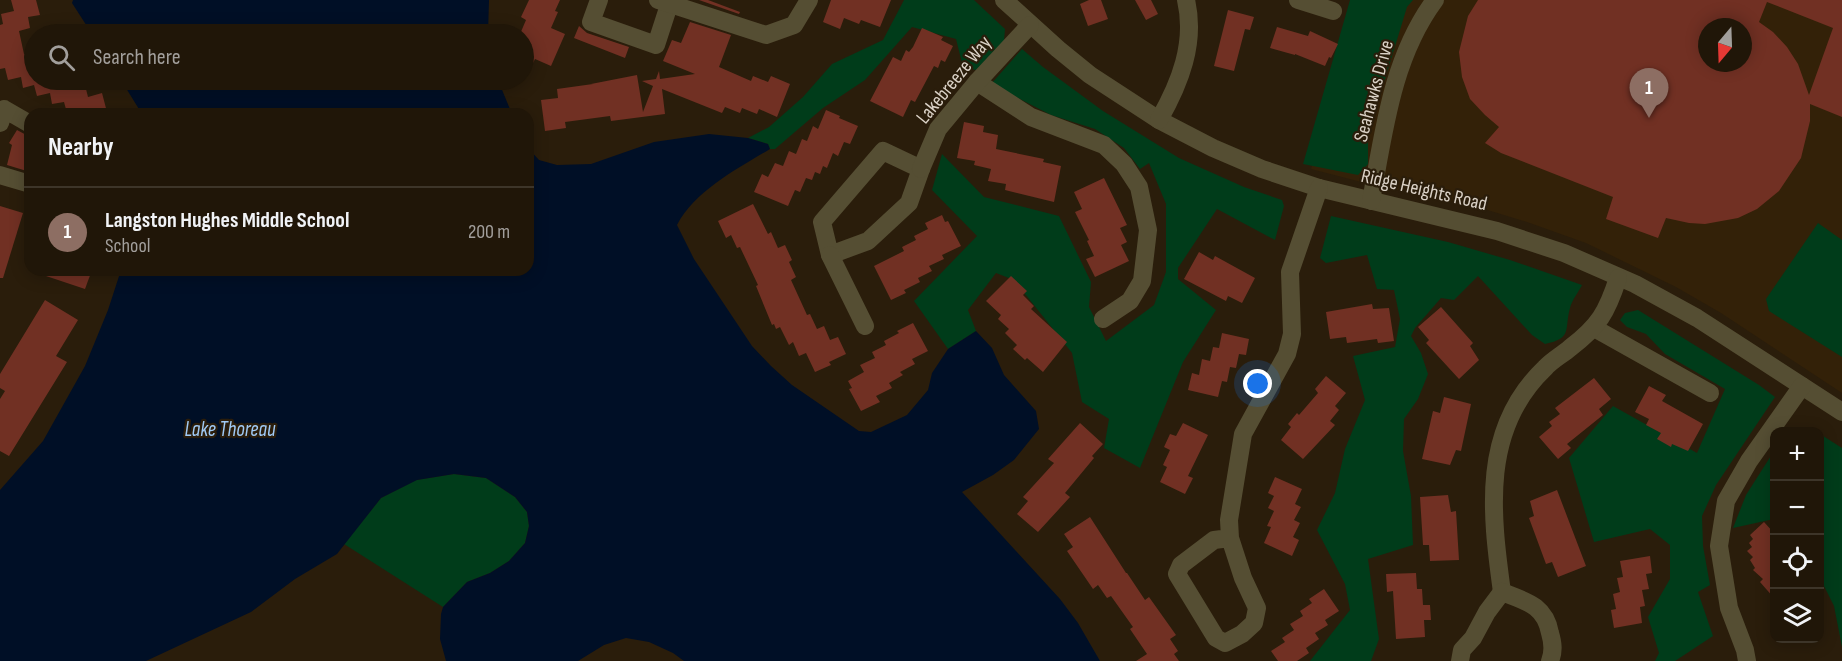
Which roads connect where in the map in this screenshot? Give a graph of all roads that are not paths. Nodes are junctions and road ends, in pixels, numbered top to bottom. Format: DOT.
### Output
graph roads {
  1 [pos="599,0"];
  2 [pos="809,0"];
  3 [pos="1004,0"];
  4 [pos="1186,0"];
  5 [pos="1298,0"];
  6 [pos="1435,0"];
  7 [pos="663,2"];
  8 [pos="1333,11"];
  9 [pos="1030,25"];
  10 [pos="977,82"];
  11 [pos="1159,120"];
  12 [pos="24,121"];
  13 [pos="0,123"];
  14 [pos="921,169"];
  15 [pos="0,175"];
  16 [pos="24,182"];
  17 [pos="1319,188"];
  18 [pos="1371,201"];
  19 [pos="830,255"];
  20 [pos="1618,278"];
  21 [pos="1103,319"];
  22 [pos="865,326"];
  23 [pos="1594,328"];
  24 [pos="1803,386"];
  25 [pos="1710,393"];
  26 [pos="1842,412"];
  27 [pos="1230,538"];
  28 [pos="1502,592"];
  29 [pos="1460,661"];
  30 [pos="1550,661"];
  31 [pos="1747,661"];
  1 -- 7 [label="street"];
  2 -- 7 [label="street"];
  3 -- 9 [label="street, Ridge Heights Road"];
  4 -- 11 [label="street"];
  5 -- 8 [label="street"];
  6 -- 18 [label="street, Seahawks Drive"];
  9 -- 10 [label="street, Lakebreeze Way"];
  9 -- 11 [label="street, Ridge Heights Road"];
  10 -- 14 [label="street, Lakebreeze Way"];
  10 -- 21 [label="street"];
  11 -- 17 [label="street, Ridge Heights Road"];
  12 -- 13 [label="street"];
  14 -- 19 [label="street, Lakebreeze Way"];
  14 -- 19 [label="street"];
  15 -- 16 [label="street"];
  17 -- 18 [label="street, Ridge Heights Road"];
  17 -- 27 [label="street"];
  18 -- 20 [label="street, Ridge Heights Road"];
  19 -- 22 [label="street"];
  20 -- 23 [label="street"];
  20 -- 24 [label="street, Ridge Heights Road"];
  23 -- 25 [label="street"];
  23 -- 28 [label="street"];
  24 -- 26 [label="street, Ridge Heights Road"];
  24 -- 31 [label="street"];
  27 -- 27 [label="street"];
  28 -- 29 [label="street"];
  28 -- 30 [label="street"];
}
